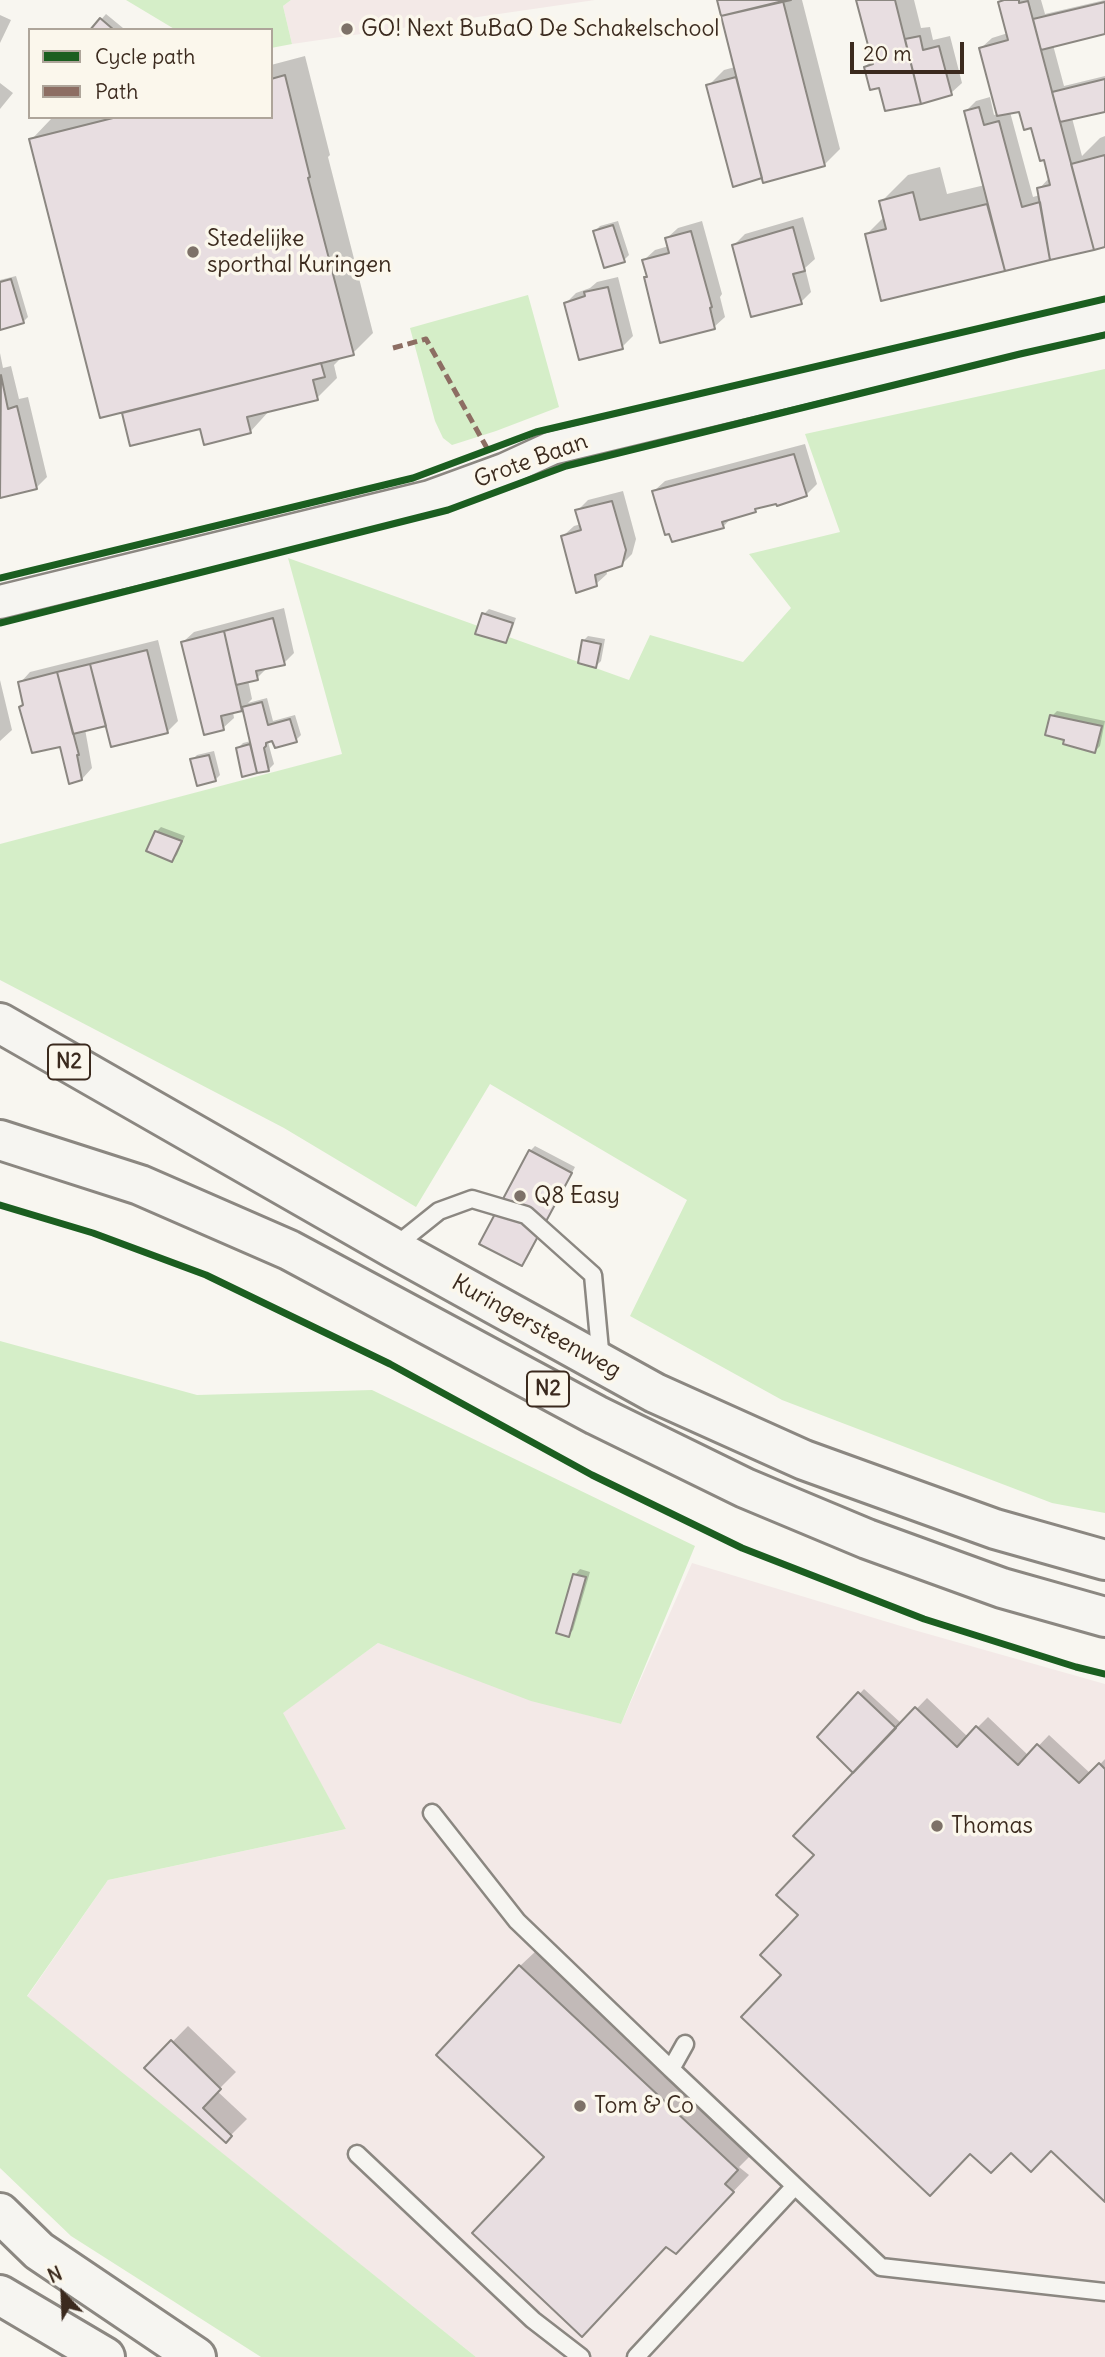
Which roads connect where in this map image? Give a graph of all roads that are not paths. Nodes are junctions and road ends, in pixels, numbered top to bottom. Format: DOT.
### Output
graph roads {
  1 [pos="1105,315"];
  2 [pos="0,602"];
  3 [pos="0,1024"];
  4 [pos="0,1140"];
  5 [pos="393,1248"];
  6 [pos="601,1363"];
  7 [pos="1105,1560"];
  8 [pos="1105,1616"];
  9 [pos="432,1813"];
  10 [pos="685,2044"];
  11 [pos="671,2069"];
  12 [pos="358,2154"];
  13 [pos="795,2186"];
  14 [pos="0,2213"];
  15 [pos="1105,2292"];
  16 [pos="0,2295"];
  17 [pos="105,2357"];
  18 [pos="196,2357"];
  19 [pos="581,2357"];
  20 [pos="636,2357"];
  1 -- 2 [label="street, Grote Baan"];
  3 -- 5 [label="main road, Kuringersteenweg / N2"];
  4 -- 8 [label="main road, N2"];
  5 -- 6 [label="main road, Kuringersteenweg / N2"];
  5 -- 6 [label="lane"];
  6 -- 7 [label="main road, Kuringersteenweg / N2"];
  9 -- 11 [label="lane"];
  10 -- 11 [label="lane"];
  11 -- 13 [label="lane"];
  12 -- 19 [label="lane"];
  13 -- 15 [label="lane"];
  13 -- 20 [label="lane"];
  14 -- 18 [label="main road"];
  16 -- 17 [label="main road"];
}
